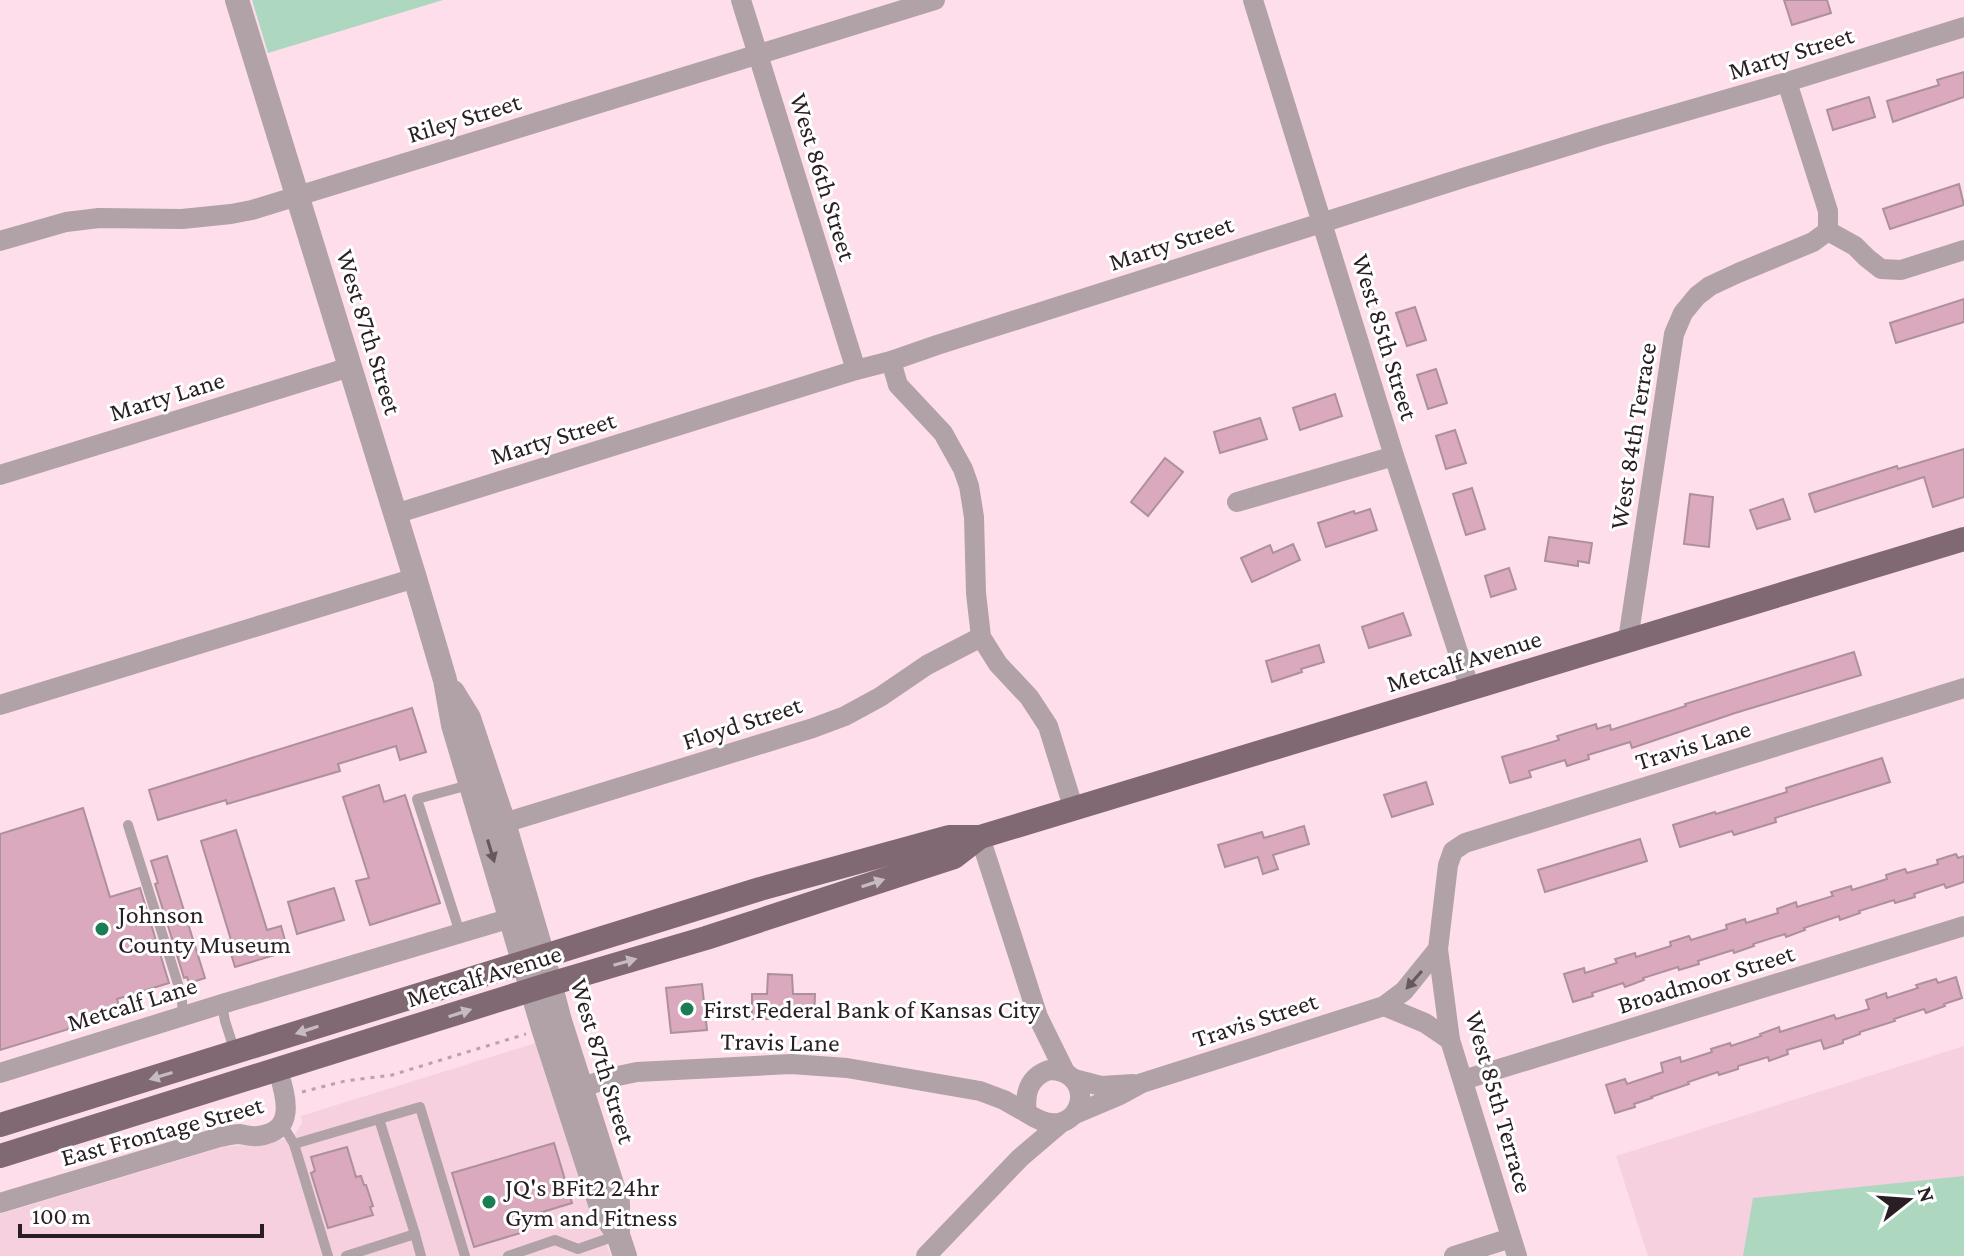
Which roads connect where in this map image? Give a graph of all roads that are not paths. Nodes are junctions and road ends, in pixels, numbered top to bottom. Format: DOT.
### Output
graph roads {
  1 [pos="237,0"];
  2 [pos="741,0"];
  3 [pos="935,0"];
  4 [pos="1253,0"];
  5 [pos="1964,27"];
  6 [pos="758,55"];
  7 [pos="1787,82"];
  8 [pos="299,196"];
  9 [pos="1323,223"];
  10 [pos="1828,231"];
  11 [pos="0,241"];
  12 [pos="1964,250"];
  13 [pos="891,361"];
  14 [pos="350,367"];
  15 [pos="856,370"];
  16 [pos="1394,456"];
  17 [pos="0,475"];
  18 [pos="1237,502"];
  19 [pos="395,514"];
  20 [pos="1964,539"];
  21 [pos="415,578"];
  22 [pos="981,637"];
  23 [pos="1628,640"];
  24 [pos="445,680"];
  25 [pos="1964,688"];
  26 [pos="1470,689"];
  27 [pos="0,705"];
  28 [pos="471,784"];
  29 [pos="1074,810"];
  30 [pos="504,823"];
  31 [pos="128,825"];
  32 [pos="980,837"];
  33 [pos="1448,865"];
  34 [pos="511,918"];
  35 [pos="1964,926"];
  36 [pos="460,933"];
  37 [pos="1438,949"];
  38 [pos="533,959"];
  39 [pos="541,987"];
  40 [pos="222,1004"];
  41 [pos="1384,1006"];
  42 [pos="183,1016"];
  43 [pos="1038,1017"];
  44 [pos="1450,1040"];
  45 [pos="236,1053"];
  46 [pos="278,1070"];
  47 [pos="0,1073"];
  48 [pos="1069,1076"];
  49 [pos="1036,1077"];
  50 [pos="1463,1080"];
  51 [pos="1142,1083"];
  52 [pos="580,1088"];
  53 [pos="980,1091"];
  54 [pos="1030,1115"];
  55 [pos="379,1119"];
  56 [pos="1068,1119"];
  57 [pos="282,1124"];
  58 [pos="0,1125"];
  59 [pos="294,1144"];
  60 [pos="0,1156"];
  61 [pos="1020,1158"];
  62 [pos="0,1203"];
  63 [pos="415,1234"];
  64 [pos="621,1245"];
  65 [pos="1514,1247"];
  66 [pos="328,1256"];
  67 [pos="346,1256"];
  68 [pos="421,1256"];
  69 [pos="465,1256"];
  70 [pos="508,1256"];
  71 [pos="926,1256"];
  72 [pos="1454,1256"];
  1 -- 8 [label="street, West 87th Street"];
  2 -- 6 [label="street, West 86th Street"];
  3 -- 6 [label="street, Riley Street"];
  4 -- 9 [label="street, West 85th Street"];
  5 -- 7 [label="street, Marty Street"];
  6 -- 8 [label="street, Riley Street"];
  6 -- 15 [label="street, West 86th Street"];
  7 -- 9 [label="street, Marty Street"];
  7 -- 10 [label="street"];
  8 -- 11 [label="street, Riley Street"];
  8 -- 14 [label="street, West 87th Street"];
  9 -- 13 [label="street, Marty Street"];
  9 -- 16 [label="street, West 85th Street"];
  10 -- 12 [label="street"];
  10 -- 23 [label="street, West 84th Terrace"];
  13 -- 15 [label="street, Marty Street"];
  13 -- 22 [label="street"];
  14 -- 17 [label="street, Marty Lane"];
  14 -- 19 [label="street, West 87th Street"];
  15 -- 19 [label="street, Marty Street"];
  16 -- 18 [label="street"];
  16 -- 26 [label="street, West 85th Street"];
  19 -- 21 [label="street, West 87th Street"];
  20 -- 23 [label="main road, Metcalf Avenue"];
  21 -- 24 [label="street, West 87th Street"];
  21 -- 27 [label="street"];
  22 -- 29 [label="street"];
  22 -- 30 [label="street, Floyd Street"];
  23 -- 26 [label="main road, Metcalf Avenue"];
  24 -- 28 [label="street, West 87th Street"];
  24 -- 30 [label="street, West 87th Street"];
  25 -- 33 [label="street, Travis Lane"];
  26 -- 29 [label="main road, Metcalf Avenue"];
  28 -- 34 [label="street, West 87th Street, one-way"];
  28 -- 36 [label="lane"];
  29 -- 32 [label="main road, Metcalf Avenue"];
  30 -- 38 [label="street, West 87th Street"];
  31 -- 42 [label="lane"];
  32 -- 38 [label="main road, Metcalf Avenue"];
  39 -- 32 [label="main road, Metcalf Avenue, one-way"];
  32 -- 43 [label="street"];
  33 -- 37 [label="street, West 85th Terrace"];
  34 -- 36 [label="street, Metcalf Lane"];
  34 -- 38 [label="street, West 87th Street"];
  35 -- 50 [label="street, Broadmoor Street"];
  36 -- 40 [label="street, Metcalf Lane"];
  37 -- 41 [label="street, Travis Street, one-way"];
  37 -- 44 [label="street, West 85th Terrace"];
  38 -- 39 [label="street, West 87th Street"];
  38 -- 45 [label="main road, Metcalf Avenue, one-way"];
  46 -- 39 [label="main road, Metcalf Avenue, one-way"];
  39 -- 52 [label="street, West 87th Street"];
  39 -- 64 [label="street, West 87th Street"];
  40 -- 42 [label="street, Metcalf Lane"];
  40 -- 45 [label="lane"];
  41 -- 44 [label="street"];
  41 -- 51 [label="street, Travis Street"];
  42 -- 47 [label="street, Metcalf Lane"];
  43 -- 48 [label="street"];
  43 -- 49 [label="street"];
  44 -- 50 [label="street, West 85th Terrace"];
  45 -- 58 [label="main road, Metcalf Avenue, one-way"];
  46 -- 57 [label="street, East Frontage Street"];
  46 -- 60 [label="main road, Metcalf Avenue"];
  48 -- 49 [label="street"];
  48 -- 51 [label="street, Travis Street"];
  48 -- 56 [label="street"];
  49 -- 53 [label="street, Travis Lane"];
  49 -- 54 [label="street"];
  50 -- 65 [label="street, West 85th Terrace"];
  51 -- 56 [label="street, Travis Street"];
  52 -- 53 [label="street, Travis Lane"];
  52 -- 64 [label="street, West 87th Street"];
  53 -- 54 [label="street, Travis Lane"];
  54 -- 56 [label="street"];
  54 -- 61 [label="street, Travis Street"];
  55 -- 59 [label="lane"];
  55 -- 63 [label="lane"];
  55 -- 69 [label="lane"];
  56 -- 61 [label="street, Travis Street"];
  57 -- 59 [label="lane"];
  57 -- 62 [label="street, East Frontage Street"];
  59 -- 66 [label="lane"];
  61 -- 71 [label="street, Travis Street"];
  63 -- 67 [label="lane"];
  63 -- 68 [label="lane"];
  64 -- 70 [label="lane"];
  65 -- 72 [label="street"];
}
